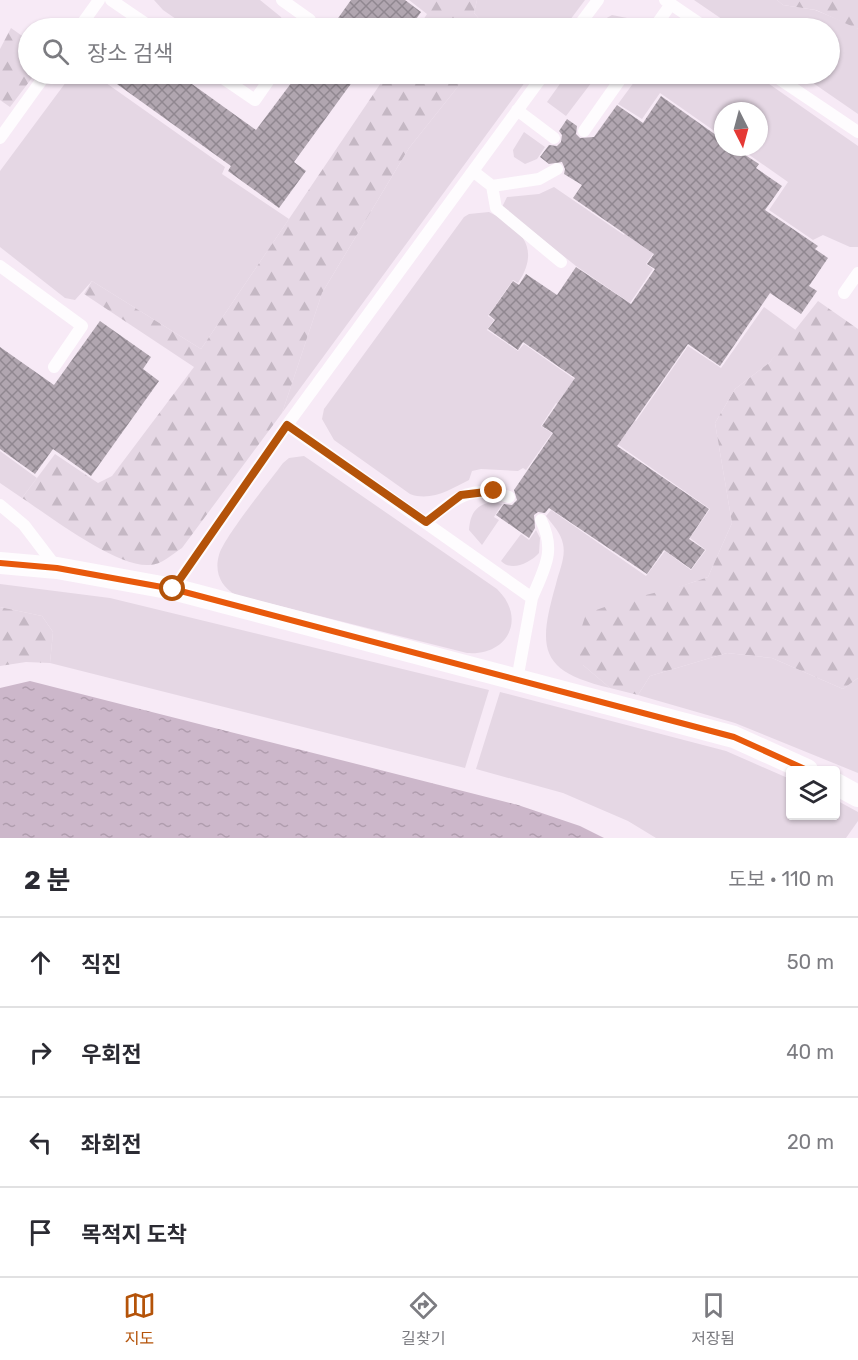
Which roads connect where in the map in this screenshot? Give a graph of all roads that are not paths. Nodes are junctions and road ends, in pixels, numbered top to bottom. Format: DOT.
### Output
graph roads {
  1 [pos="99,0"];
  2 [pos="111,0"];
  3 [pos="282,0"];
  4 [pos="598,0"];
  5 [pos="668,2"];
  6 [pos="86,18"];
  7 [pos="137,18"];
  8 [pos="307,18"];
  9 [pos="584,18"];
  10 [pos="659,18"];
  11 [pos="691,18"];
  12 [pos="39,84"];
  13 [pos="232,84"];
  14 [pos="266,84"];
  15 [pos="536,84"];
  16 [pos="617,84"];
  17 [pos="787,84"];
  18 [pos="517,110"];
  19 [pos="584,131"];
  20 [pos="858,132"];
  21 [pos="0,138"];
  22 [pos="554,138"];
  23 [pos="557,169"];
  24 [pos="474,172"];
  25 [pos="492,186"];
  26 [pos="561,262"];
  27 [pos="0,266"];
  28 [pos="858,273"];
  29 [pos="844,293"];
  30 [pos="54,368"];
  31 [pos="287,425"];
  32 [pos="509,497"];
  33 [pos="0,505"];
  34 [pos="541,520"];
  35 [pos="426,522"];
  36 [pos="0,563"];
  37 [pos="57,568"];
  38 [pos="173,589"];
  39 [pos="532,598"];
  40 [pos="517,680"];
  41 [pos="796,766"];
  42 [pos="840,786"];
  43 [pos="858,796"];
  1 -- 6 [label="lane"];
  2 -- 7 [label="lane"];
  3 -- 8 [label="lane"];
  4 -- 9 [label="lane"];
  5 -- 10 [label="lane"];
  5 -- 11 [label="lane"];
  12 -- 21 [label="lane"];
  13 -- 14 [label="lane"];
  15 -- 18 [label="lane"];
  16 -- 19 [label="lane"];
  17 -- 20 [label="lane"];
  18 -- 22 [label="lane"];
  18 -- 24 [label="lane"];
  23 -- 25 [label="lane"];
  24 -- 25 [label="lane"];
  24 -- 31 [label="lane"];
  25 -- 26 [label="lane"];
  27 -- 30 [label="lane"];
  28 -- 29 [label="lane"];
  31 -- 35 [label="lane"];
  31 -- 38 [label="lane"];
  32 -- 35 [label="lane"];
  33 -- 37 [label="lane"];
  34 -- 39 [label="lane"];
  35 -- 39 [label="lane"];
  36 -- 37 [label="street"];
  37 -- 38 [label="street"];
  38 -- 40 [label="street"];
  39 -- 40 [label="lane"];
  40 -- 41 [label="street"];
  42 -- 43 [label="street"];
}
